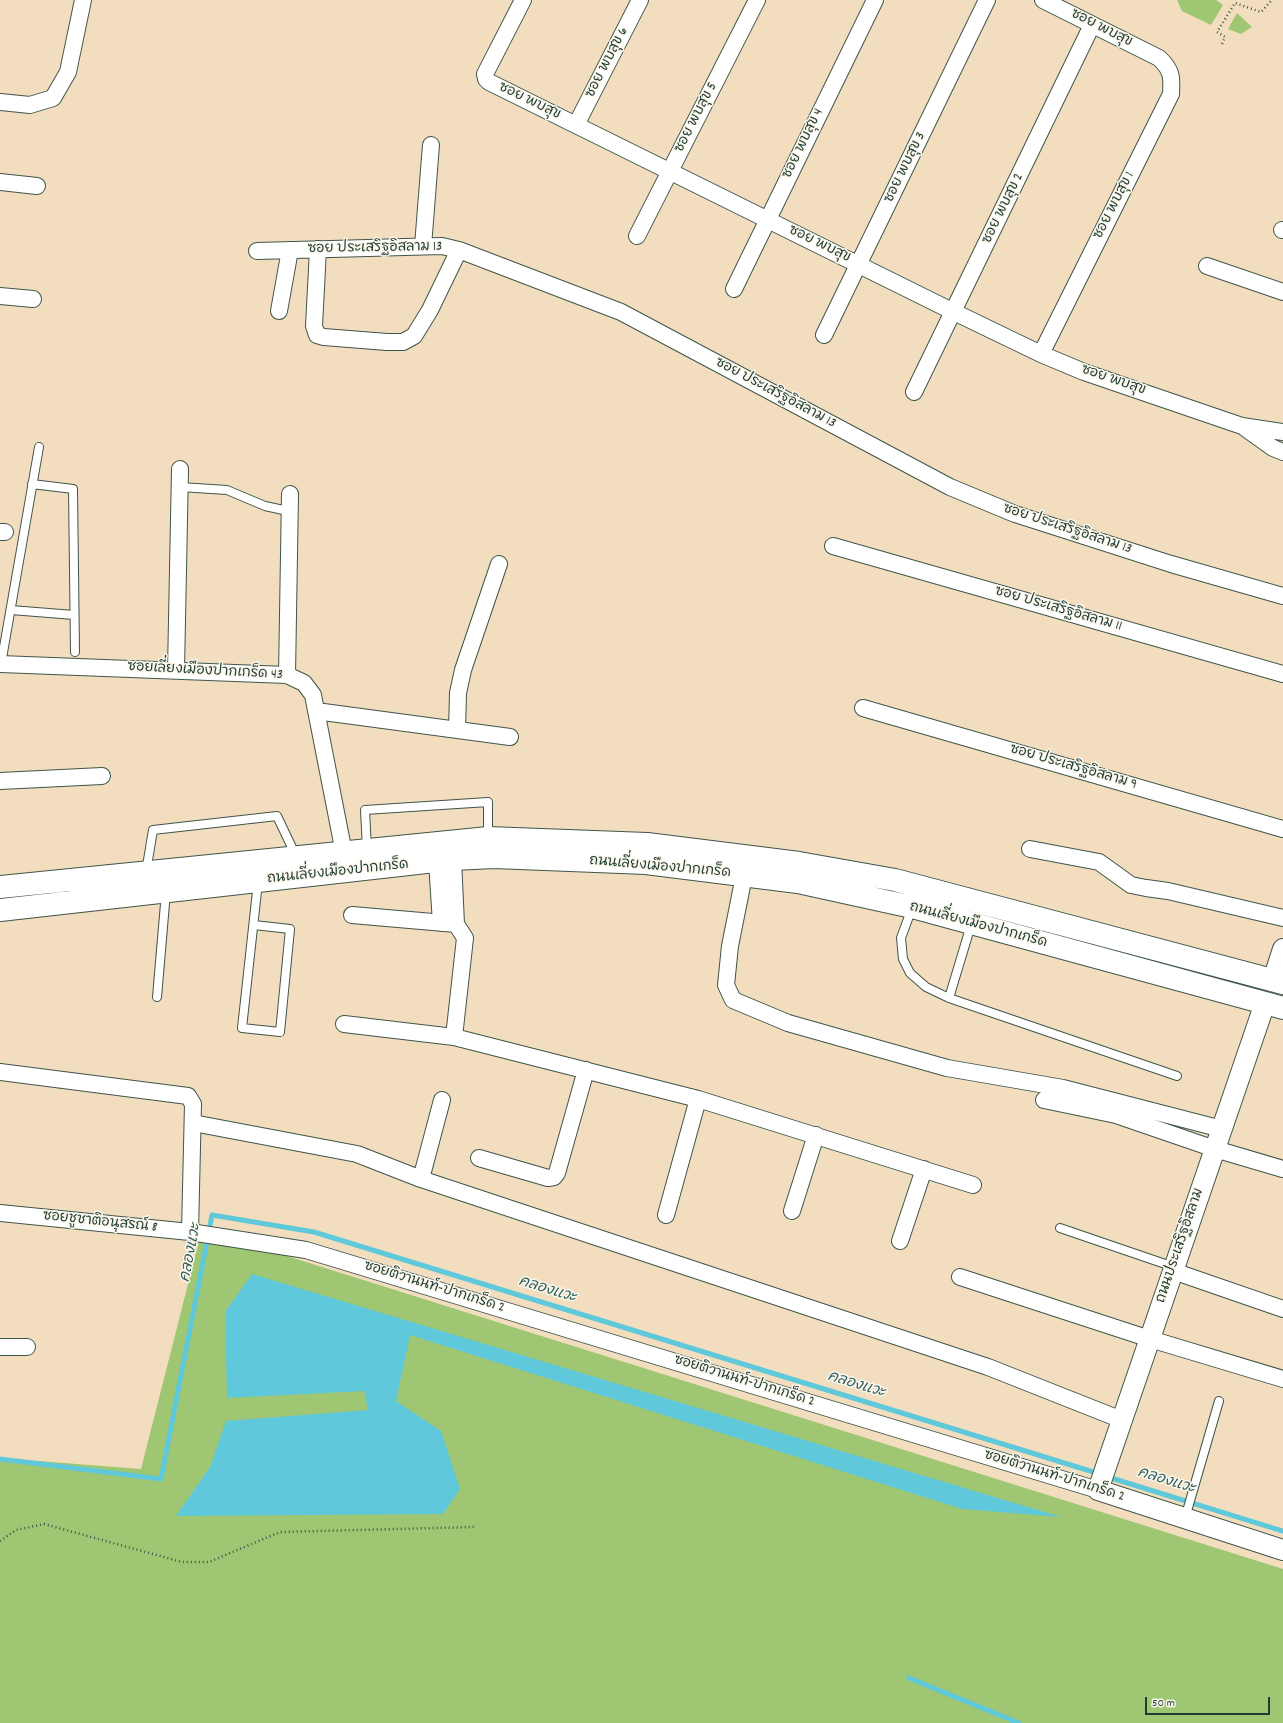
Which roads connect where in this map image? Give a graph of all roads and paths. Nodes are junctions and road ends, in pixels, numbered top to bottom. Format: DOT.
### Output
graph roads {
  1 [pos="83,0"];
  2 [pos="522,0"];
  3 [pos="640,0"];
  4 [pos="757,0"];
  5 [pos="875,0"];
  6 [pos="987,0"];
  7 [pos="1043,0"];
  8 [pos="1272,0"];
  9 [pos="1092,25"];
  10 [pos="1222,44"];
  11 [pos="1159,58"];
  12 [pos="0,102"];
  13 [pos="576,125"];
  14 [pos="431,145"];
  15 [pos="670,172"];
  16 [pos="0,182"];
  17 [pos="37,186"];
  18 [pos="767,220"];
  19 [pos="637,236"];
  20 [pos="423,246"];
  21 [pos="318,249"];
  22 [pos="290,250"];
  23 [pos="459,250"];
  24 [pos="257,251"];
  25 [pos="859,265"];
  26 [pos="1207,266"];
  27 [pos="734,289"];
  28 [pos="1283,292"];
  29 [pos="0,296"];
  30 [pos="33,299"];
  31 [pos="279,311"];
  32 [pos="954,312"];
  33 [pos="824,335"];
  34 [pos="1041,354"];
  35 [pos="914,392"];
  36 [pos="1242,426"];
  37 [pos="1283,432"];
  38 [pos="39,447"];
  39 [pos="1283,452"];
  40 [pos="180,469"];
  41 [pos="32,484"];
  42 [pos="180,486"];
  43 [pos="290,494"];
  44 [pos="288,511"];
  45 [pos="833,546"];
  46 [pos="499,564"];
  47 [pos="1283,596"];
  48 [pos="11,610"];
  49 [pos="74,614"];
  50 [pos="75,652"];
  51 [pos="1,664"];
  52 [pos="176,670"];
  53 [pos="287,674"];
  54 [pos="1283,674"];
  55 [pos="863,708"];
  56 [pos="316,710"];
  57 [pos="457,730"];
  58 [pos="510,737"];
  59 [pos="102,776"];
  60 [pos="0,781"];
  61 [pos="1283,829"];
  62 [pos="488,838"];
  63 [pos="1030,849"];
  64 [pos="368,850"];
  65 [pos="344,853"];
  66 [pos="296,858"];
  67 [pos="445,861"];
  68 [pos="146,872"];
  69 [pos="744,876"];
  70 [pos="258,881"];
  71 [pos="0,887"];
  72 [pos="166,891"];
  73 [pos="912,908"];
  74 [pos="0,910"];
  75 [pos="352,915"];
  76 [pos="1283,918"];
  77 [pos="448,923"];
  78 [pos="972,924"];
  79 [pos="254,925"];
  80 [pos="1283,949"];
  81 [pos="1278,981"];
  82 [pos="157,998"];
  83 [pos="948,998"];
  84 [pos="1274,1005"];
  85 [pos="344,1024"];
  86 [pos="454,1037"];
  87 [pos="586,1070"];
  88 [pos="0,1072"];
  89 [pos="1177,1076"];
  90 [pos="698,1098"];
  91 [pos="442,1100"];
  92 [pos="1044,1100"];
  93 [pos="193,1123"];
  94 [pos="1222,1129"];
  95 [pos="816,1135"];
  96 [pos="1215,1149"];
  97 [pos="479,1158"];
  98 [pos="1283,1168"];
  99 [pos="924,1170"];
  100 [pos="421,1179"];
  101 [pos="974,1185"];
  102 [pos="792,1211"];
  103 [pos="0,1213"];
  104 [pos="666,1215"];
  105 [pos="1060,1228"];
  106 [pos="195,1233"];
  107 [pos="900,1241"];
  108 [pos="1173,1269"];
  109 [pos="960,1277"];
  110 [pos="1283,1309"];
  111 [pos="1150,1339"];
  112 [pos="0,1347"];
  113 [pos="27,1347"];
  114 [pos="1283,1379"];
  115 [pos="1219,1401"];
  116 [pos="1122,1420"];
  117 [pos="1102,1480"];
  118 [pos="1186,1514"];
  119 [pos="474,1527"];
  120 [pos="0,1541"];
  121 [pos="1283,1550"];
  1 -- 12 [label="street"];
  2 -- 13 [label="street, ซอย พบสุข"];
  3 -- 13 [label="street, ซอย พบสุข 6"];
  4 -- 15 [label="street, ซอย พบสุข 5"];
  5 -- 18 [label="street, ซอย พบสุข 4"];
  6 -- 25 [label="street, ซอย พบสุข 3"];
  7 -- 9 [label="street, ซอย พบสุข"];
  8 -- 10 [label="path"];
  9 -- 11 [label="street, ซอย พบสุข"];
  9 -- 32 [label="street, ซอย พบสุข 2"];
  11 -- 34 [label="street, ซอย พบสุข 1"];
  13 -- 15 [label="street, ซอย พบสุข"];
  14 -- 20 [label="street"];
  15 -- 18 [label="street, ซอย พบสุข"];
  15 -- 19 [label="street, ซอย พบสุข 5"];
  16 -- 17 [label="street"];
  18 -- 25 [label="street, ซอย พบสุข"];
  18 -- 27 [label="street, ซอย พบสุข 4"];
  20 -- 21 [label="street, ซอย ประเสริฐอิสลาม 13"];
  20 -- 23 [label="street, ซอย ประเสริฐอิสลาม 13"];
  21 -- 22 [label="street, ซอย ประเสริฐอิสลาม 13"];
  21 -- 23 [label="street"];
  22 -- 24 [label="street, ซอย ประเสริฐอิสลาม 13"];
  22 -- 31 [label="street"];
  23 -- 47 [label="street, ซอย ประเสริฐอิสลาม 13"];
  25 -- 32 [label="street, ซอย พบสุข"];
  25 -- 33 [label="street, ซอย พบสุข 3"];
  26 -- 28 [label="street"];
  29 -- 30 [label="street"];
  32 -- 34 [label="street, ซอย พบสุข"];
  32 -- 35 [label="street, ซอย พบสุข 2"];
  34 -- 36 [label="street, ซอย พบสุข"];
  36 -- 37 [label="street, ซอย พบสุข"];
  36 -- 39 [label="street, ซอย พบสุข"];
  38 -- 41 [label="lane"];
  40 -- 42 [label="street"];
  41 -- 48 [label="lane"];
  41 -- 49 [label="lane"];
  42 -- 44 [label="lane"];
  42 -- 52 [label="street"];
  43 -- 44 [label="street"];
  44 -- 53 [label="street"];
  45 -- 54 [label="street, ซอย ประเสริฐอิสลาม 11"];
  46 -- 57 [label="street"];
  48 -- 49 [label="lane"];
  48 -- 51 [label="lane"];
  49 -- 50 [label="lane"];
  51 -- 52 [label="street, ซอยเลี่ยงเมืองปากเกร็ด 43"];
  52 -- 53 [label="street, ซอยเลี่ยงเมืองปากเกร็ด 43"];
  53 -- 56 [label="street, ซอยเลี่ยงเมืองปากเกร็ด 43"];
  55 -- 61 [label="street, ซอย ประเสริฐอิสลาม 9"];
  56 -- 57 [label="street"];
  56 -- 65 [label="street, ซอยเลี่ยงเมืองปากเกร็ด 43"];
  57 -- 58 [label="street"];
  59 -- 60 [label="street"];
  62 -- 64 [label="main road, ถนนเลี่ยงเมืองปากเกร็ด"];
  62 -- 64 [label="lane"];
  62 -- 81 [label="main road, ถนนเลี่ยงเมืองปากเกร็ด"];
  63 -- 76 [label="street"];
  64 -- 65 [label="main road, ถนนเลี่ยงเมืองปากเกร็ด"];
  65 -- 66 [label="main road, ถนนเลี่ยงเมืองปากเกร็ด"];
  66 -- 68 [label="main road, ถนนเลี่ยงเมืองปากเกร็ด"];
  66 -- 68 [label="lane"];
  67 -- 69 [label="main road, ถนนเลี่ยงเมืองปากเกร็ด"];
  67 -- 70 [label="main road, ถนนเลี่ยงเมืองปากเกร็ด"];
  67 -- 77 [label="street"];
  68 -- 71 [label="main road, ถนนเลี่ยงเมืองปากเกร็ด"];
  69 -- 73 [label="main road, ถนนเลี่ยงเมืองปากเกร็ด"];
  69 -- 94 [label="street"];
  70 -- 72 [label="main road, ถนนเลี่ยงเมืองปากเกร็ด"];
  70 -- 79 [label="lane"];
  72 -- 74 [label="main road, ถนนเลี่ยงเมืองปากเกร็ด"];
  72 -- 82 [label="lane"];
  73 -- 78 [label="main road, ถนนเลี่ยงเมืองปากเกร็ด"];
  73 -- 83 [label="lane"];
  75 -- 77 [label="street"];
  77 -- 86 [label="street"];
  78 -- 83 [label="lane"];
  78 -- 84 [label="main road, ถนนเลี่ยงเมืองปากเกร็ด"];
  79 -- 79 [label="lane"];
  80 -- 81 [label="street"];
  81 -- 84 [label="main road"];
  83 -- 89 [label="lane"];
  84 -- 94 [label="street, ถนนประเสริฐอิสลาม"];
  85 -- 86 [label="street"];
  86 -- 87 [label="street"];
  87 -- 90 [label="street"];
  87 -- 97 [label="street"];
  88 -- 93 [label="street"];
  90 -- 95 [label="street"];
  90 -- 104 [label="street"];
  91 -- 100 [label="street"];
  92 -- 96 [label="street"];
  93 -- 100 [label="street"];
  93 -- 106 [label="street"];
  94 -- 96 [label="street, ถนนประเสริฐอิสลาม"];
  95 -- 99 [label="street"];
  95 -- 102 [label="street"];
  96 -- 98 [label="street"];
  96 -- 108 [label="street, ถนนประเสริฐอิสลาม"];
  99 -- 101 [label="street"];
  99 -- 107 [label="street"];
  100 -- 116 [label="street"];
  103 -- 106 [label="street, ซอยชูชาติอนุสรณ์ 8"];
  105 -- 108 [label="lane"];
  106 -- 117 [label="street, ซอยติวานนท์-ปากเกร็ด 2"];
  108 -- 110 [label="street"];
  108 -- 111 [label="street, ถนนประเสริฐอิสลาม"];
  109 -- 111 [label="street"];
  111 -- 114 [label="street"];
  111 -- 116 [label="street, ถนนประเสริฐอิสลาม"];
  112 -- 113 [label="street"];
  115 -- 118 [label="lane"];
  116 -- 117 [label="street, ถนนประเสริฐอิสลาม"];
  117 -- 118 [label="street, ซอยติวานนท์-ปากเกร็ด 2"];
  118 -- 121 [label="street, ซอยติวานนท์-ปากเกร็ด 2"];
  119 -- 120 [label="path"];
}
